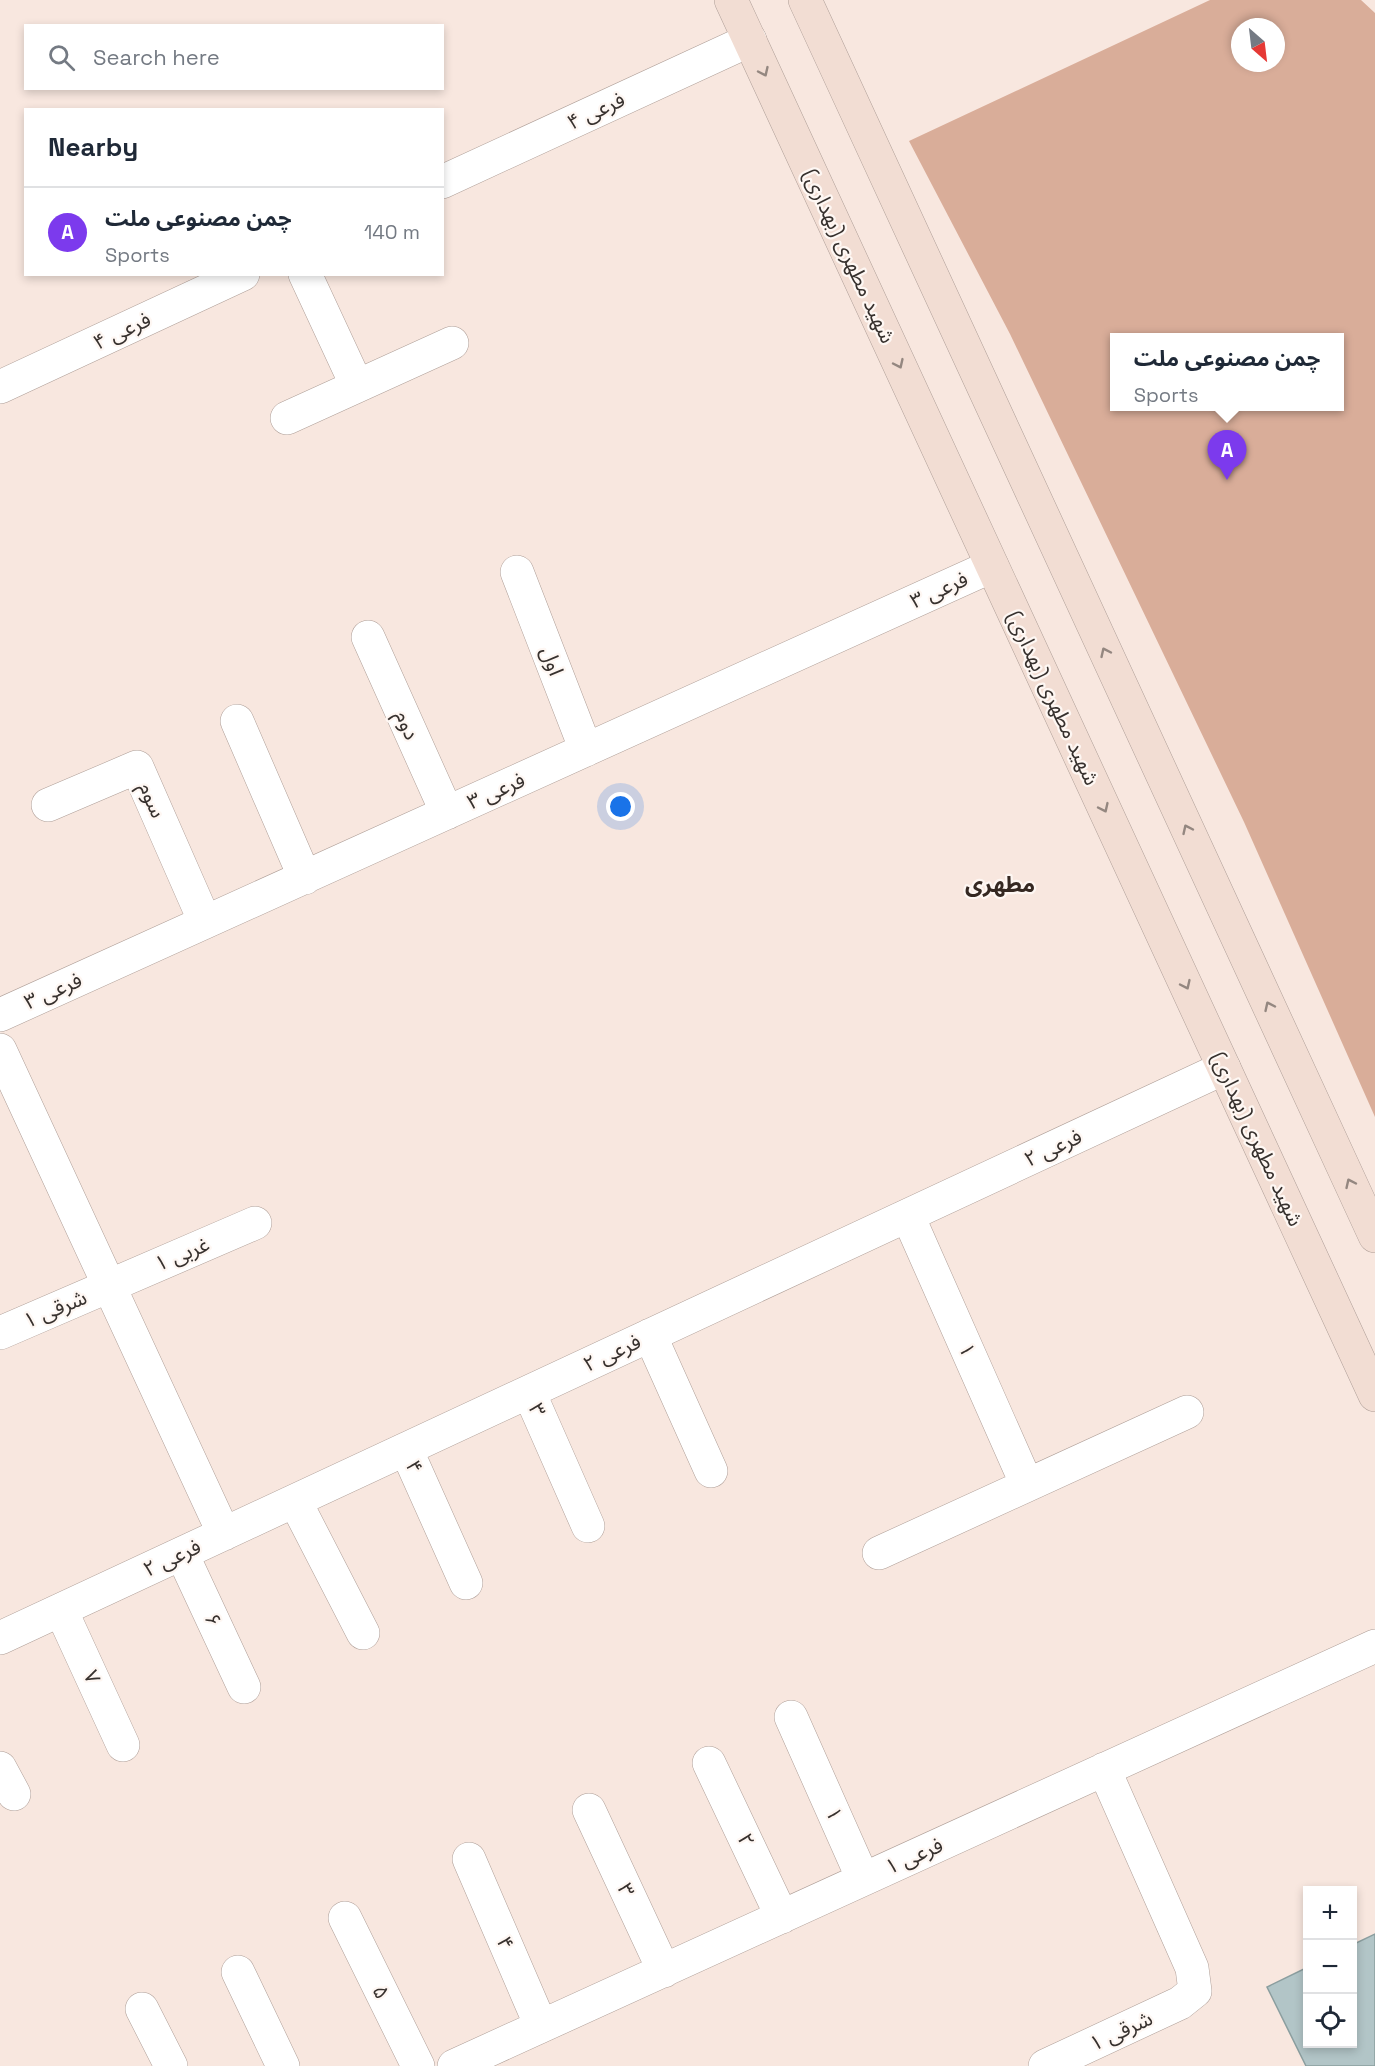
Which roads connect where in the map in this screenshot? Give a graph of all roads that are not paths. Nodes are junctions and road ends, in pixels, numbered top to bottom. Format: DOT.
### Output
graph roads {
  1 [pos="732,0"];
  2 [pos="805,0"];
  3 [pos="750,40"];
  4 [pos="444,181"];
  5 [pos="239,276"];
  6 [pos="306,276"];
  7 [pos="452,343"];
  8 [pos="357,386"];
  9 [pos="0,387"];
  10 [pos="287,418"];
  11 [pos="992,566"];
  12 [pos="518,572"];
  13 [pos="368,637"];
  14 [pos="237,721"];
  15 [pos="586,750"];
  16 [pos="48,805"];
  17 [pos="447,813"];
  18 [pos="305,878"];
  19 [pos="206,922"];
  20 [pos="0,1015"];
  21 [pos="0,1050"];
  22 [pos="1224,1068"];
  23 [pos="908,1216"];
  24 [pos="255,1222"];
  25 [pos="1375,1236"];
  26 [pos="109,1285"];
  27 [pos="0,1333"];
  28 [pos="651,1335"];
  29 [pos="529,1392"];
  30 [pos="1375,1395"];
  31 [pos="1187,1412"];
  32 [pos="406,1449"];
  33 [pos="711,1472"];
  34 [pos="1028,1485"];
  35 [pos="295,1501"];
  36 [pos="588,1527"];
  37 [pos="224,1534"];
  38 [pos="879,1552"];
  39 [pos="182,1554"];
  40 [pos="466,1584"];
  41 [pos="61,1610"];
  42 [pos="363,1633"];
  43 [pos="0,1638"];
  44 [pos="1375,1646"];
  45 [pos="244,1687"];
  46 [pos="791,1717"];
  47 [pos="123,1745"];
  48 [pos="709,1763"];
  49 [pos="1104,1769"];
  50 [pos="589,1810"];
  51 [pos="469,1859"];
  52 [pos="863,1879"];
  53 [pos="782,1917"];
  54 [pos="345,1918"];
  55 [pos="664,1971"];
  56 [pos="238,1972"];
  57 [pos="142,2009"];
  58 [pos="541,2026"];
  59 [pos="171,2066"];
  60 [pos="283,2066"];
  61 [pos="418,2066"];
  62 [pos="454,2066"];
  63 [pos="1045,2066"];
  1 -- 3 [label="main road, شهید مطهری (بهداری)"];
  25 -- 2 [label="main road, one-way"];
  3 -- 4 [label="street, فرعی ۴"];
  3 -- 11 [label="main road, شهید مطهری (بهداری), one-way"];
  5 -- 9 [label="street, فرعی ۴"];
  6 -- 8 [label="street"];
  7 -- 8 [label="street"];
  8 -- 10 [label="street"];
  11 -- 15 [label="street, فرعی ۳"];
  11 -- 22 [label="main road, شهید مطهری (بهداری), one-way"];
  12 -- 15 [label="street, اول"];
  13 -- 17 [label="street, دوم"];
  14 -- 18 [label="street"];
  15 -- 17 [label="street, فرعی ۳"];
  16 -- 19 [label="street, سوم"];
  17 -- 18 [label="street, فرعی ۳"];
  18 -- 19 [label="street, فرعی ۳"];
  19 -- 20 [label="street, فرعی ۳"];
  21 -- 26 [label="street"];
  22 -- 23 [label="street, فرعی ۲"];
  22 -- 30 [label="main road, شهید مطهری (بهداری)"];
  23 -- 28 [label="street, فرعی ۲"];
  23 -- 34 [label="street, ۱"];
  24 -- 26 [label="street, ۱ غربی"];
  26 -- 27 [label="street, ۱ شرقی"];
  26 -- 37 [label="street"];
  28 -- 29 [label="street, فرعی ۲"];
  28 -- 33 [label="street"];
  29 -- 32 [label="street, فرعی ۲"];
  29 -- 36 [label="street, ۳"];
  31 -- 34 [label="street"];
  32 -- 35 [label="street, فرعی ۲"];
  32 -- 40 [label="street, ۴"];
  34 -- 38 [label="street"];
  35 -- 37 [label="street, فرعی ۲"];
  35 -- 42 [label="street"];
  37 -- 39 [label="street, فرعی ۲"];
  39 -- 41 [label="street, فرعی ۲"];
  39 -- 45 [label="street, ۶"];
  41 -- 43 [label="street, فرعی ۲"];
  41 -- 47 [label="street, ۷"];
  44 -- 49 [label="street, فرعی ۱"];
  46 -- 52 [label="street, ۱"];
  48 -- 53 [label="street, ۲"];
  49 -- 52 [label="street, فرعی ۱"];
  49 -- 63 [label="street, ۱ شرقی"];
  50 -- 55 [label="street, ۳"];
  51 -- 58 [label="street, ۴"];
  52 -- 53 [label="street, فرعی ۱"];
  53 -- 55 [label="street, فرعی ۱"];
  54 -- 61 [label="street, ۵"];
  55 -- 58 [label="street, فرعی ۱"];
  56 -- 60 [label="street"];
  57 -- 59 [label="street"];
  58 -- 62 [label="street, فرعی ۱"];
}
